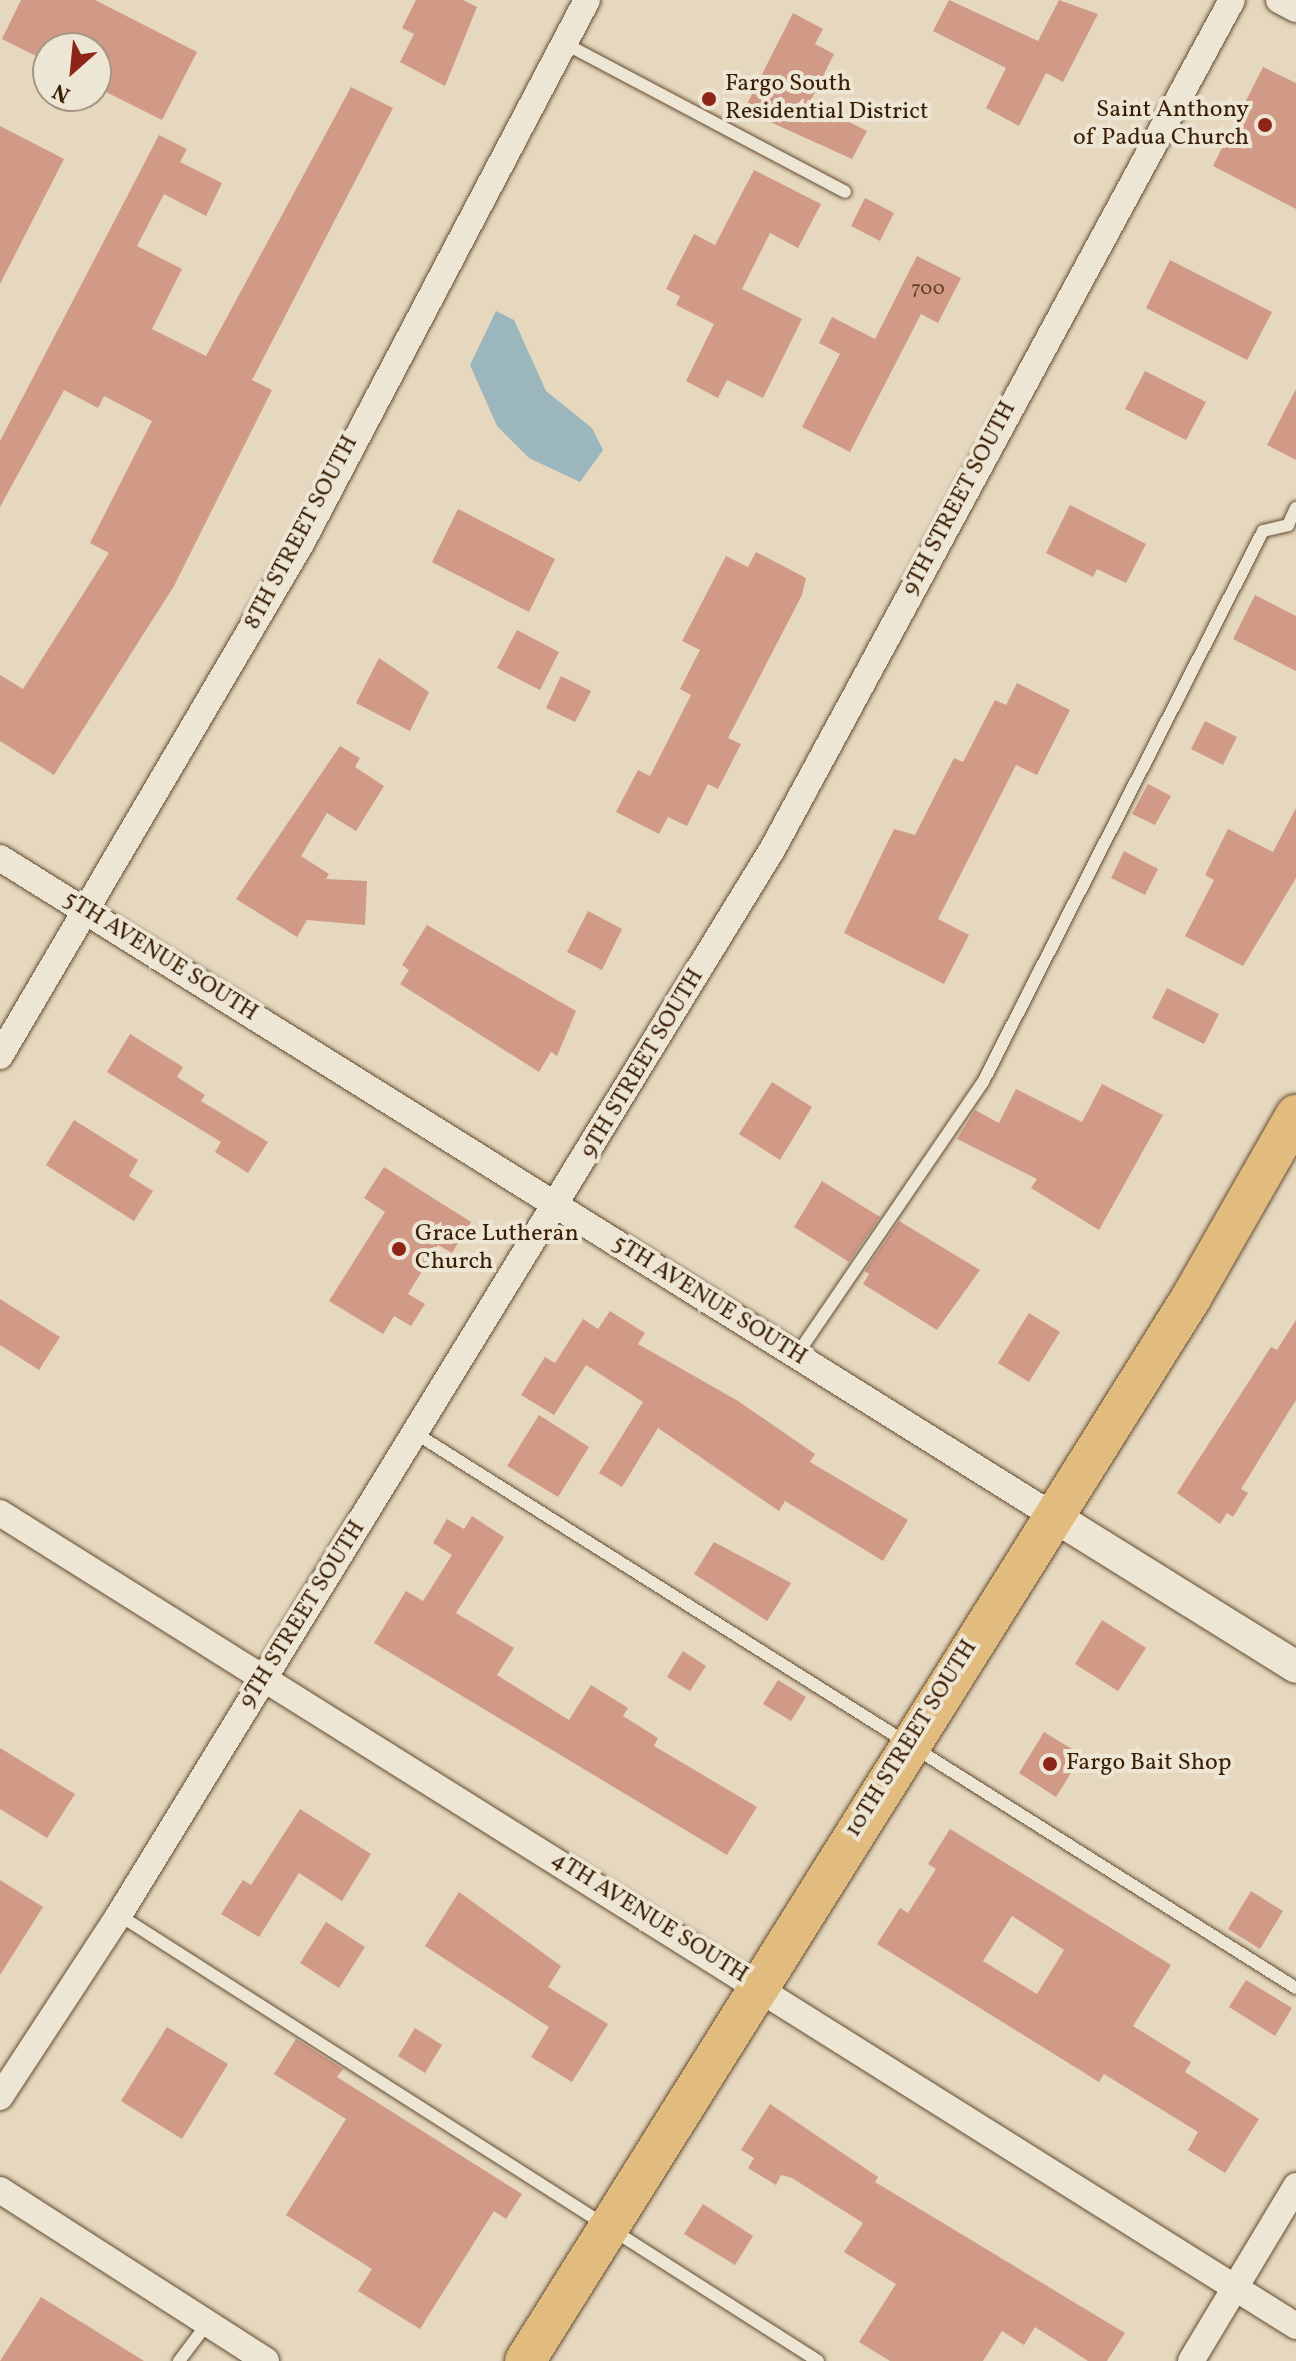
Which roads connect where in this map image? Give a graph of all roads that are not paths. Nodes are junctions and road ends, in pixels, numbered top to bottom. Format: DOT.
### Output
graph roads {
  1 [pos="587,0"];
  2 [pos="1232,0"];
  3 [pos="1279,0"];
  4 [pos="1296,9"];
  5 [pos="564,43"];
  6 [pos="845,192"];
  7 [pos="1296,508"];
  8 [pos="0,858"];
  9 [pos="84,910"];
  10 [pos="0,1056"];
  11 [pos="1296,1115"];
  12 [pos="555,1206"];
  13 [pos="796,1356"];
  14 [pos="415,1433"];
  15 [pos="0,1513"];
  16 [pos="1052,1515"];
  17 [pos="1296,1667"];
  18 [pos="264,1677"];
  19 [pos="906,1746"];
  20 [pos="119,1915"];
  21 [pos="758,1986"];
  22 [pos="1296,1988"];
  23 [pos="0,2097"];
  24 [pos="1296,2186"];
  25 [pos="0,2190"];
  26 [pos="608,2227"];
  27 [pos="1234,2288"];
  28 [pos="207,2324"];
  29 [pos="1296,2326"];
  30 [pos="179,2361"];
  31 [pos="266,2361"];
  32 [pos="525,2361"];
  33 [pos="818,2361"];
  34 [pos="1191,2361"];
  1 -- 5 [label="street, 8TH STREET SOUTH"];
  2 -- 12 [label="street, 9TH STREET SOUTH"];
  3 -- 4 [label="street"];
  5 -- 6 [label="lane"];
  5 -- 9 [label="street, 8TH STREET SOUTH"];
  7 -- 13 [label="lane"];
  8 -- 9 [label="street, 5TH AVENUE SOUTH"];
  9 -- 10 [label="street, 8TH STREET SOUTH"];
  9 -- 12 [label="street, 5TH AVENUE SOUTH"];
  11 -- 16 [label="main road, 10TH STREET SOUTH"];
  12 -- 13 [label="street, 5TH AVENUE SOUTH"];
  12 -- 14 [label="street, 9TH STREET SOUTH"];
  13 -- 16 [label="street, 5TH AVENUE SOUTH"];
  14 -- 18 [label="street, 9TH STREET SOUTH"];
  14 -- 19 [label="lane"];
  15 -- 18 [label="street, 4TH AVENUE SOUTH"];
  16 -- 17 [label="street, 5TH AVENUE SOUTH"];
  16 -- 19 [label="main road, 10TH STREET SOUTH"];
  18 -- 20 [label="street, 9TH STREET SOUTH"];
  18 -- 21 [label="street, 4TH AVENUE SOUTH"];
  19 -- 21 [label="main road, 10TH STREET SOUTH"];
  19 -- 22 [label="lane"];
  20 -- 23 [label="street, 9TH STREET SOUTH"];
  20 -- 26 [label="lane"];
  21 -- 26 [label="main road, 10TH STREET SOUTH"];
  21 -- 27 [label="street, 4TH AVENUE SOUTH"];
  24 -- 27 [label="street"];
  25 -- 28 [label="street"];
  26 -- 32 [label="main road, 10TH STREET SOUTH"];
  26 -- 33 [label="lane"];
  27 -- 29 [label="street, 4TH AVENUE SOUTH"];
  27 -- 34 [label="street"];
  28 -- 30 [label="lane"];
  28 -- 31 [label="street"];
}
